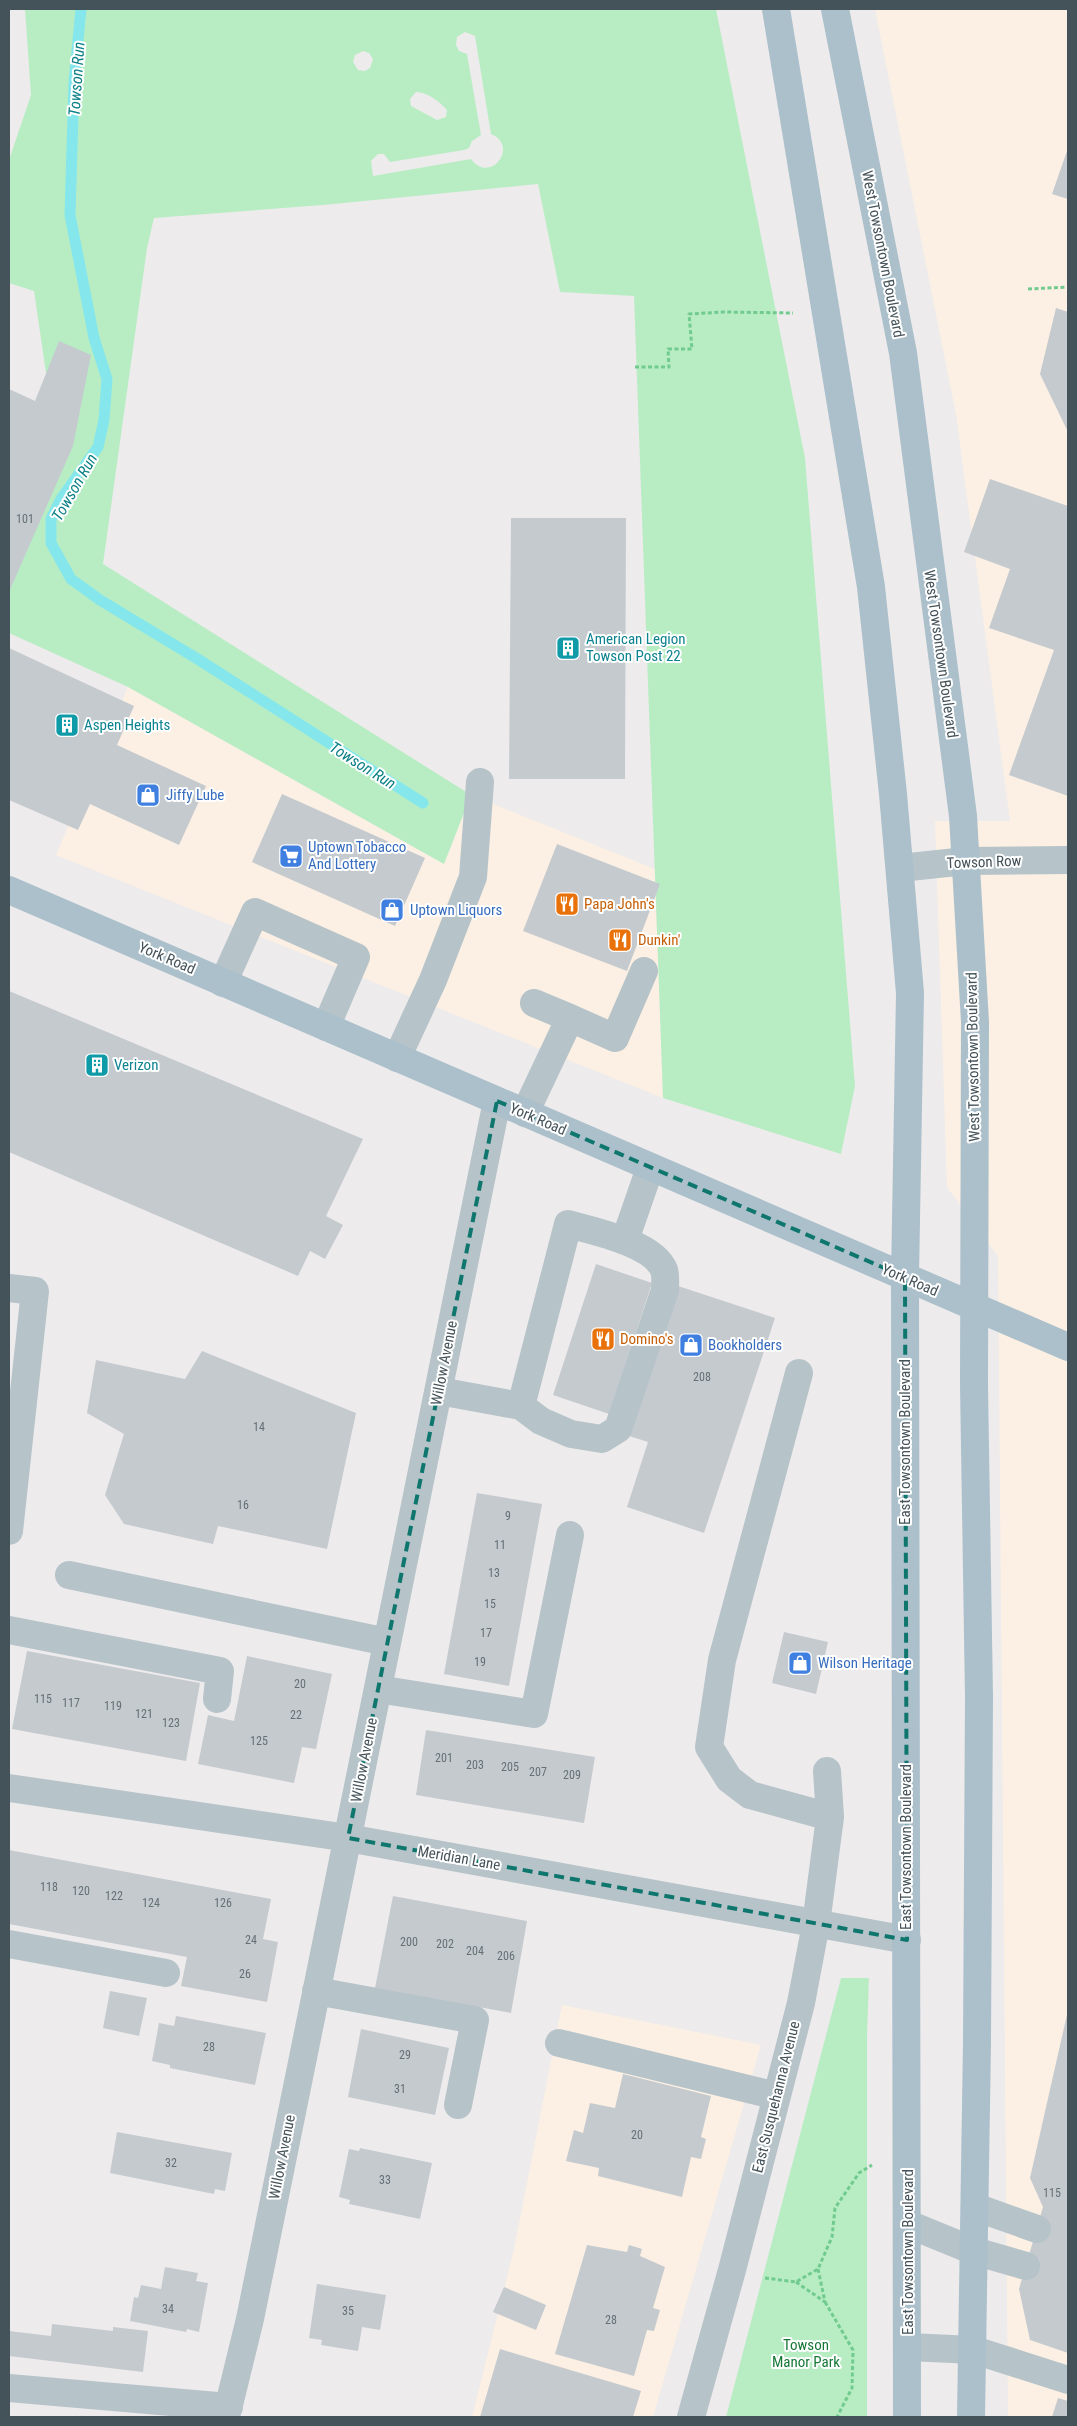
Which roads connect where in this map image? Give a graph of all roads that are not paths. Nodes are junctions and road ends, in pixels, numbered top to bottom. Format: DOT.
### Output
graph roads {
  1 [pos="776,9"];
  2 [pos="834,9"];
  3 [pos="480,782"];
  4 [pos="1068,860"];
  5 [pos="966,861"];
  6 [pos="900,868"];
  7 [pos="9,890"];
  8 [pos="644,971"];
  9 [pos="223,982"];
  10 [pos="534,1003"];
  11 [pos="570,1018"];
  12 [pos="326,1027"];
  13 [pos="397,1058"];
  14 [pos="498,1102"];
  15 [pos="525,1114"];
  16 [pos="650,1168"];
  17 [pos="625,1240"];
  18 [pos="905,1278"];
  19 [pos="9,1288"];
  20 [pos="974,1307"];
  21 [pos="1068,1347"];
  22 [pos="800,1373"];
  23 [pos="438,1391"];
  24 [pos="521,1406"];
  25 [pos="9,1531"];
  26 [pos="570,1535"];
  27 [pos="69,1575"];
  28 [pos="9,1630"];
  29 [pos="387,1642"];
  30 [pos="378,1689"];
  31 [pos="218,1699"];
  32 [pos="827,1771"];
  33 [pos="9,1788"];
  34 [pos="830,1817"];
  35 [pos="348,1838"];
  36 [pos="816,1924"];
  37 [pos="907,1940"];
  38 [pos="9,1944"];
  39 [pos="166,1973"];
  40 [pos="316,1991"];
  41 [pos="559,2043"];
  42 [pos="777,2096"];
  43 [pos="458,2105"];
  44 [pos="975,2207"];
  45 [pos="908,2224"];
  46 [pos="1037,2229"];
  47 [pos="974,2251"];
  48 [pos="1026,2266"];
  49 [pos="908,2347"];
  50 [pos="974,2350"];
  51 [pos="1068,2380"];
  52 [pos="9,2388"];
  53 [pos="227,2412"];
  54 [pos="691,2417"];
  55 [pos="907,2417"];
  56 [pos="971,2417"];
  1 -- 6 [label="main road"];
  2 -- 5 [label="main road, West Towsontown Boulevard"];
  3 -- 13 [label="street"];
  4 -- 5 [label="street, Towson Row"];
  5 -- 6 [label="street, Towson Row"];
  5 -- 20 [label="main road, West Towsontown Boulevard"];
  6 -- 18 [label="main road"];
  7 -- 9 [label="main road, York Road"];
  8 -- 11 [label="street"];
  9 -- 12 [label="main road, York Road"];
  9 -- 12 [label="street"];
  10 -- 11 [label="street"];
  11 -- 15 [label="street"];
  12 -- 13 [label="main road, York Road"];
  13 -- 14 [label="main road, York Road"];
  14 -- 15 [label="main road, York Road"];
  14 -- 23 [label="street, Willow Avenue"];
  15 -- 16 [label="main road, York Road"];
  16 -- 17 [label="street"];
  16 -- 18 [label="main road, York Road"];
  17 -- 24 [label="street"];
  17 -- 24 [label="street"];
  18 -- 20 [label="main road, York Road"];
  18 -- 37 [label="main road, East Towsontown Boulevard"];
  19 -- 25 [label="street"];
  20 -- 21 [label="main road, York Road"];
  20 -- 44 [label="main road"];
  22 -- 34 [label="street"];
  23 -- 24 [label="street"];
  23 -- 29 [label="street, Willow Avenue"];
  26 -- 30 [label="street"];
  27 -- 29 [label="street"];
  28 -- 31 [label="street"];
  29 -- 30 [label="street, Willow Avenue"];
  30 -- 35 [label="street, Willow Avenue"];
  32 -- 34 [label="street, East Susquehanna Avenue"];
  33 -- 35 [label="street, Meridian Lane"];
  34 -- 36 [label="street, East Susquehanna Avenue"];
  35 -- 36 [label="street, Meridian Lane"];
  35 -- 40 [label="street, Willow Avenue"];
  36 -- 37 [label="street, Meridian Lane"];
  36 -- 42 [label="street, East Susquehanna Avenue"];
  37 -- 45 [label="main road, East Towsontown Boulevard"];
  38 -- 39 [label="street"];
  40 -- 43 [label="street"];
  40 -- 53 [label="street, Willow Avenue"];
  41 -- 42 [label="street"];
  42 -- 54 [label="street, East Susquehanna Avenue"];
  44 -- 46 [label="street"];
  44 -- 47 [label="main road"];
  45 -- 47 [label="street"];
  45 -- 49 [label="main road, East Towsontown Boulevard"];
  47 -- 48 [label="street"];
  47 -- 50 [label="main road"];
  49 -- 50 [label="street"];
  49 -- 55 [label="main road, East Towsontown Boulevard"];
  50 -- 51 [label="street"];
  50 -- 56 [label="main road"];
  52 -- 53 [label="street"];
}
